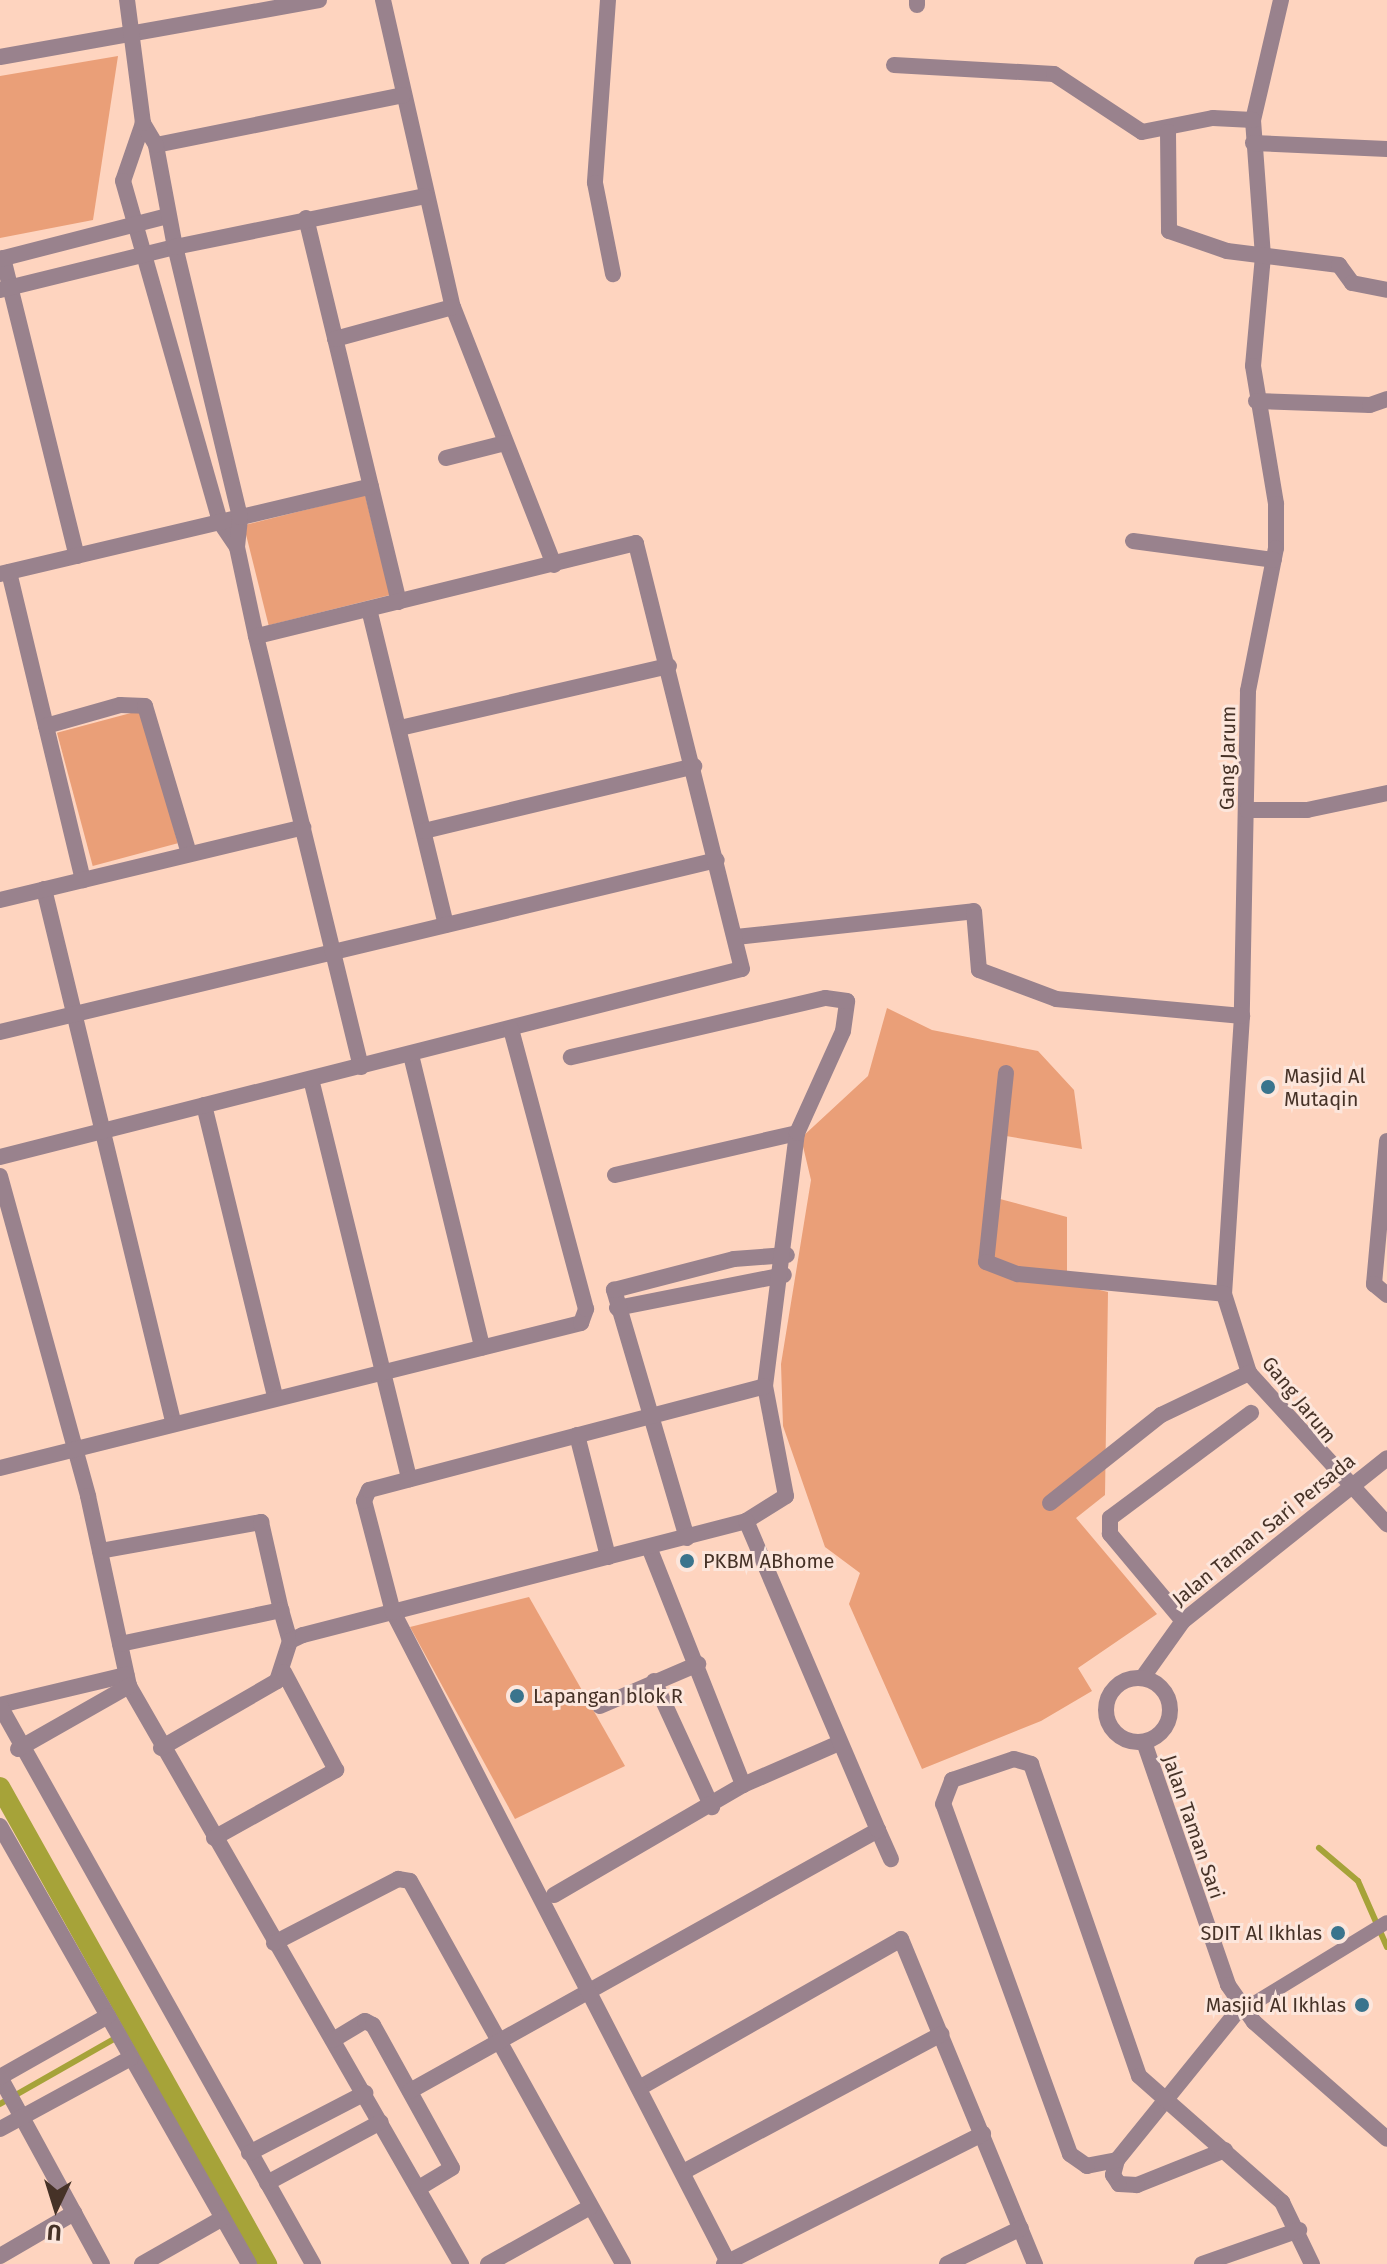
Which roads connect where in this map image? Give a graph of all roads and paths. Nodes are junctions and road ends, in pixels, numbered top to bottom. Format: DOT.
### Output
graph roads {
  1 [pos="127,0"];
  2 [pos="319,0"];
  3 [pos="383,0"];
  4 [pos="608,0"];
  5 [pos="1281,0"];
  6 [pos="254,5"];
  7 [pos="132,37"];
  8 [pos="0,57"];
  9 [pos="894,65"];
  10 [pos="403,95"];
  11 [pos="1253,120"];
  12 [pos="143,123"];
  13 [pos="1168,132"];
  14 [pos="1253,143"];
  15 [pos="156,145"];
  16 [pos="1387,149"];
  17 [pos="425,196"];
  18 [pos="164,217"];
  19 [pos="306,218"];
  20 [pos="134,226"];
  21 [pos="175,247"];
  22 [pos="146,254"];
  23 [pos="1263,256"];
  24 [pos="2,259"];
  25 [pos="613,274"];
  26 [pos="5,289"];
  27 [pos="1387,290"];
  28 [pos="453,307"];
  29 [pos="335,339"];
  30 [pos="1387,399"];
  31 [pos="1256,401"];
  32 [pos="505,443"];
  33 [pos="446,458"];
  34 [pos="371,486"];
  35 [pos="240,517"];
  36 [pos="220,522"];
  37 [pos="1133,541"];
  38 [pos="237,547"];
  39 [pos="77,556"];
  40 [pos="1274,560"];
  41 [pos="554,565"];
  42 [pos="4,573"];
  43 [pos="399,602"];
  44 [pos="369,609"];
  45 [pos="256,636"];
  46 [pos="669,666"];
  47 [pos="46,726"];
  48 [pos="400,728"];
  49 [pos="694,766"];
  50 [pos="1387,793"];
  51 [pos="1247,810"];
  52 [pos="303,827"];
  53 [pos="424,831"];
  54 [pos="189,854"];
  55 [pos="717,860"];
  56 [pos="83,880"];
  57 [pos="44,889"];
  58 [pos="0,900"];
  59 [pos="446,925"];
  60 [pos="736,937"];
  61 [pos="333,952"];
  62 [pos="74,1014"];
  63 [pos="1242,1016"];
  64 [pos="511,1029"];
  65 [pos="0,1032"];
  66 [pos="411,1055"];
  67 [pos="571,1057"];
  68 [pos="361,1067"];
  69 [pos="1006,1073"];
  70 [pos="311,1079"];
  71 [pos="204,1105"];
  72 [pos="102,1129"];
  73 [pos="797,1133"];
  74 [pos="1386,1148"];
  75 [pos="0,1157"];
  76 [pos="615,1175"];
  77 [pos="0,1176"];
  78 [pos="787,1255"];
  79 [pos="784,1275"];
  80 [pos="1224,1294"];
  81 [pos="1387,1295"];
  82 [pos="617,1308"];
  83 [pos="482,1347"];
  84 [pos="382,1371"];
  85 [pos="1249,1373"];
  86 [pos="765,1386"];
  87 [pos="275,1396"];
  88 [pos="1251,1413"];
  89 [pos="647,1417"];
  90 [pos="173,1421"];
  91 [pos="577,1435"];
  92 [pos="73,1446"];
  93 [pos="1387,1458"];
  94 [pos="0,1468"];
  95 [pos="409,1479"];
  96 [pos="1344,1486"];
  97 [pos="1050,1503"];
  98 [pos="746,1521"];
  99 [pos="1387,1524"];
  100 [pos="687,1538"];
  101 [pos="649,1547"];
  102 [pos="100,1551"];
  103 [pos="608,1557"];
  104 [pos="281,1610"];
  105 [pos="393,1612"];
  106 [pos="1183,1621"];
  107 [pos="290,1641"];
  108 [pos="120,1644"];
  109 [pos="698,1664"];
  110 [pos="284,1672"];
  111 [pos="1143,1677"];
  112 [pos="128,1680"];
  113 [pos="654,1681"];
  114 [pos="0,1706"];
  115 [pos="600,1706"];
  116 [pos="1144,1742"];
  117 [pos="839,1743"];
  118 [pos="161,1748"];
  119 [pos="18,1749"];
  120 [pos="743,1785"];
  121 [pos="712,1807"];
  122 [pos="0,1826"];
  123 [pos="878,1830"];
  124 [pos="214,1838"];
  125 [pos="891,1859"];
  126 [pos="554,1895"];
  127 [pos="1385,1923"];
  128 [pos="274,1943"];
  129 [pos="592,1991"];
  130 [pos="1249,2005"];
  131 [pos="109,2018"];
  132 [pos="941,2034"];
  133 [pos="333,2040"];
  134 [pos="497,2042"];
  135 [pos="130,2056"];
  136 [pos="1,2078"];
  137 [pos="641,2087"];
  138 [pos="410,2091"];
  139 [pos="365,2093"];
  140 [pos="1163,2101"];
  141 [pos="22,2114"];
  142 [pos="381,2122"];
  143 [pos="0,2129"];
  144 [pos="983,2134"];
  145 [pos="1387,2139"];
  146 [pos="1225,2150"];
  147 [pos="249,2153"];
  148 [pos="1117,2160"];
  149 [pos="683,2172"];
  150 [pos="267,2183"];
  151 [pos="419,2188"];
  152 [pos="590,2207"];
  153 [pos="74,2213"];
  154 [pos="223,2218"];
  155 [pos="1021,2228"];
  156 [pos="1299,2230"];
  157 [pos="0,2256"];
  158 [pos="727,2263"];
  159 [pos="102,2264"];
  160 [pos="142,2264"];
  161 [pos="249,2264"];
  162 [pos="313,2264"];
  163 [pos="461,2264"];
  164 [pos="488,2264"];
  165 [pos="623,2264"];
  166 [pos="947,2264"];
  167 [pos="1035,2264"];
  168 [pos="1202,2264"];
  169 [pos="1312,2264"];
  1 -- 7 [label="street"];
  2 -- 6 [label="street"];
  3 -- 10 [label="street"];
  4 -- 25 [label="street"];
  5 -- 11 [label="street, Gang Jarum"];
  6 -- 7 [label="street"];
  7 -- 8 [label="street"];
  7 -- 12 [label="street"];
  9 -- 13 [label="street"];
  10 -- 15 [label="street"];
  10 -- 17 [label="street"];
  11 -- 13 [label="street"];
  11 -- 14 [label="street, Gang Jarum"];
  12 -- 15 [label="street"];
  12 -- 20 [label="street"];
  13 -- 23 [label="street"];
  14 -- 16 [label="street"];
  14 -- 23 [label="street, Gang Jarum"];
  15 -- 18 [label="street"];
  17 -- 19 [label="street"];
  17 -- 28 [label="street"];
  18 -- 20 [label="street"];
  18 -- 21 [label="street"];
  19 -- 21 [label="street"];
  19 -- 29 [label="street"];
  20 -- 22 [label="street"];
  20 -- 24 [label="street"];
  21 -- 22 [label="street"];
  21 -- 35 [label="street"];
  22 -- 26 [label="street"];
  22 -- 36 [label="street"];
  23 -- 27 [label="street"];
  23 -- 31 [label="street, Gang Jarum"];
  24 -- 26 [label="street"];
  26 -- 39 [label="street"];
  28 -- 29 [label="street"];
  28 -- 32 [label="street"];
  29 -- 34 [label="street"];
  30 -- 31 [label="street"];
  31 -- 40 [label="street, Gang Jarum"];
  32 -- 33 [label="street"];
  32 -- 41 [label="street"];
  34 -- 35 [label="street"];
  34 -- 43 [label="street"];
  35 -- 36 [label="street"];
  35 -- 38 [label="street"];
  36 -- 38 [label="street"];
  36 -- 39 [label="street"];
  37 -- 40 [label="street"];
  38 -- 45 [label="street"];
  39 -- 42 [label="street"];
  40 -- 51 [label="street, Gang Jarum"];
  41 -- 43 [label="street"];
  41 -- 46 [label="street"];
  42 -- 47 [label="street"];
  43 -- 44 [label="street"];
  44 -- 45 [label="street"];
  44 -- 48 [label="street"];
  45 -- 52 [label="street"];
  46 -- 48 [label="street"];
  46 -- 49 [label="street"];
  47 -- 54 [label="street"];
  47 -- 56 [label="street"];
  48 -- 53 [label="street"];
  49 -- 53 [label="street"];
  49 -- 55 [label="street"];
  50 -- 51 [label="street"];
  51 -- 63 [label="street, Gang Jarum"];
  52 -- 54 [label="street"];
  52 -- 61 [label="street"];
  53 -- 59 [label="street"];
  54 -- 56 [label="street"];
  55 -- 59 [label="street"];
  55 -- 60 [label="street"];
  56 -- 57 [label="street"];
  57 -- 58 [label="street"];
  57 -- 62 [label="street"];
  59 -- 61 [label="street"];
  60 -- 63 [label="street"];
  60 -- 64 [label="street"];
  61 -- 62 [label="street"];
  61 -- 68 [label="street"];
  62 -- 65 [label="street"];
  62 -- 72 [label="street"];
  63 -- 80 [label="street, Gang Jarum"];
  64 -- 66 [label="street"];
  64 -- 83 [label="street"];
  66 -- 68 [label="street"];
  66 -- 83 [label="street"];
  67 -- 73 [label="street"];
  68 -- 70 [label="street"];
  69 -- 80 [label="street"];
  70 -- 71 [label="street"];
  70 -- 84 [label="street"];
  71 -- 72 [label="street"];
  71 -- 87 [label="street"];
  72 -- 75 [label="street"];
  72 -- 90 [label="street"];
  73 -- 76 [label="street"];
  73 -- 78 [label="street"];
  74 -- 81 [label="street"];
  77 -- 92 [label="street"];
  78 -- 79 [label="street"];
  78 -- 82 [label="street"];
  79 -- 82 [label="street"];
  79 -- 86 [label="street"];
  80 -- 85 [label="street, Gang Jarum"];
  82 -- 89 [label="street"];
  83 -- 84 [label="street"];
  84 -- 87 [label="street"];
  84 -- 95 [label="street"];
  85 -- 96 [label="street, Gang Jarum"];
  85 -- 97 [label="street"];
  86 -- 89 [label="street"];
  86 -- 98 [label="street"];
  87 -- 90 [label="street"];
  88 -- 106 [label="street"];
  89 -- 91 [label="street"];
  89 -- 100 [label="street"];
  90 -- 92 [label="street"];
  91 -- 95 [label="street"];
  91 -- 103 [label="street"];
  92 -- 94 [label="street"];
  92 -- 102 [label="street"];
  93 -- 96 [label="street, Jalan Taman Sari Persada"];
  95 -- 105 [label="street"];
  96 -- 99 [label="street, Gang Jarum"];
  96 -- 106 [label="street, Jalan Taman Sari Persada"];
  98 -- 100 [label="street"];
  98 -- 117 [label="street"];
  100 -- 101 [label="street"];
  101 -- 103 [label="street"];
  101 -- 109 [label="street"];
  102 -- 104 [label="street"];
  102 -- 108 [label="street"];
  103 -- 105 [label="street"];
  104 -- 107 [label="street"];
  104 -- 108 [label="street"];
  105 -- 107 [label="street"];
  105 -- 129 [label="street"];
  106 -- 111 [label="street, Jalan Taman Sari Persada"];
  107 -- 110 [label="street"];
  108 -- 112 [label="street"];
  109 -- 113 [label="street"];
  109 -- 120 [label="street"];
  110 -- 118 [label="street"];
  110 -- 124 [label="street"];
  111 -- 116 [label="street"];
  111 -- 116 [label="street"];
  112 -- 114 [label="street"];
  112 -- 118 [label="street"];
  112 -- 119 [label="street"];
  113 -- 115 [label="street"];
  113 -- 121 [label="street"];
  114 -- 119 [label="street"];
  116 -- 130 [label="street, Jalan Taman Sari"];
  117 -- 120 [label="street"];
  117 -- 123 [label="street"];
  118 -- 124 [label="street"];
  119 -- 147 [label="street"];
  120 -- 121 [label="street"];
  121 -- 126 [label="street"];
  122 -- 131 [label="street"];
  123 -- 125 [label="street"];
  123 -- 129 [label="street"];
  124 -- 128 [label="street"];
  127 -- 130 [label="street"];
  128 -- 133 [label="street"];
  128 -- 134 [label="street"];
  129 -- 134 [label="street"];
  129 -- 137 [label="street"];
  130 -- 140 [label="street"];
  130 -- 145 [label="street, Jalan Taman Sari"];
  131 -- 135 [label="street"];
  131 -- 136 [label="street"];
  132 -- 137 [label="street"];
  132 -- 144 [label="street"];
  132 -- 149 [label="street"];
  133 -- 138 [label="street"];
  133 -- 139 [label="street"];
  134 -- 138 [label="street"];
  134 -- 152 [label="street"];
  135 -- 141 [label="street"];
  135 -- 154 [label="street"];
  136 -- 141 [label="street"];
  137 -- 149 [label="street"];
  138 -- 151 [label="street"];
  139 -- 142 [label="street"];
  139 -- 147 [label="street"];
  140 -- 146 [label="street"];
  140 -- 148 [label="street"];
  140 -- 148 [label="street"];
  141 -- 143 [label="street"];
  141 -- 153 [label="street"];
  142 -- 150 [label="street"];
  142 -- 151 [label="street"];
  144 -- 155 [label="street"];
  144 -- 158 [label="street"];
  146 -- 148 [label="street"];
  146 -- 156 [label="street"];
  147 -- 150 [label="street"];
  149 -- 158 [label="street"];
  150 -- 162 [label="street"];
  151 -- 163 [label="street"];
  152 -- 164 [label="street"];
  152 -- 165 [label="street"];
  153 -- 157 [label="street"];
  153 -- 159 [label="street"];
  154 -- 160 [label="street"];
  154 -- 161 [label="street"];
  155 -- 166 [label="street"];
  155 -- 167 [label="street"];
  156 -- 168 [label="street"];
  156 -- 169 [label="street"];
}
